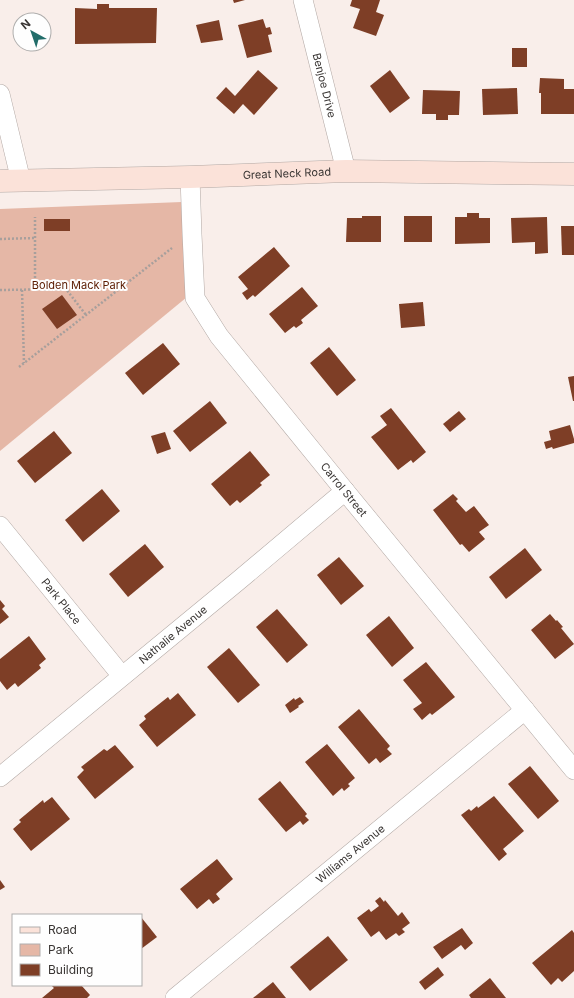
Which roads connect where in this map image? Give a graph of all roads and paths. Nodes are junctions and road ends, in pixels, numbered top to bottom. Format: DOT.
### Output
graph roads {
  1 [pos="303,0"];
  2 [pos="0,94"];
  3 [pos="346,171"];
  4 [pos="574,174"];
  5 [pos="190,177"];
  6 [pos="10,181"];
  7 [pos="35,217"];
  8 [pos="35,238"];
  9 [pos="0,239"];
  10 [pos="173,248"];
  11 [pos="0,290"];
  12 [pos="22,290"];
  13 [pos="35,290"];
  14 [pos="86,315"];
  15 [pos="24,363"];
  16 [pos="20,367"];
  17 [pos="345,491"];
  18 [pos="0,526"];
  19 [pos="122,676"];
  20 [pos="525,710"];
  21 [pos="574,770"];
  22 [pos="0,777"];
  23 [pos="176,998"];
  1 -- 3 [label="street, Benjoe Drive"];
  2 -- 6 [label="street"];
  3 -- 4 [label="main road, Great Neck Road"];
  3 -- 5 [label="main road, Great Neck Road"];
  5 -- 6 [label="main road, Great Neck Road"];
  5 -- 17 [label="street, Carrol Street"];
  7 -- 8 [label="path"];
  8 -- 9 [label="path"];
  8 -- 13 [label="path"];
  10 -- 14 [label="path"];
  11 -- 12 [label="path"];
  12 -- 13 [label="path"];
  12 -- 15 [label="path"];
  13 -- 14 [label="path"];
  14 -- 15 [label="path"];
  15 -- 16 [label="path"];
  17 -- 19 [label="street, Nathalie Avenue"];
  17 -- 20 [label="street, Carrol Street"];
  18 -- 19 [label="street, Park Place"];
  19 -- 22 [label="street, Nathalie Avenue"];
  20 -- 21 [label="street, Carrol Street"];
  20 -- 23 [label="street, Williams Avenue"];
}
